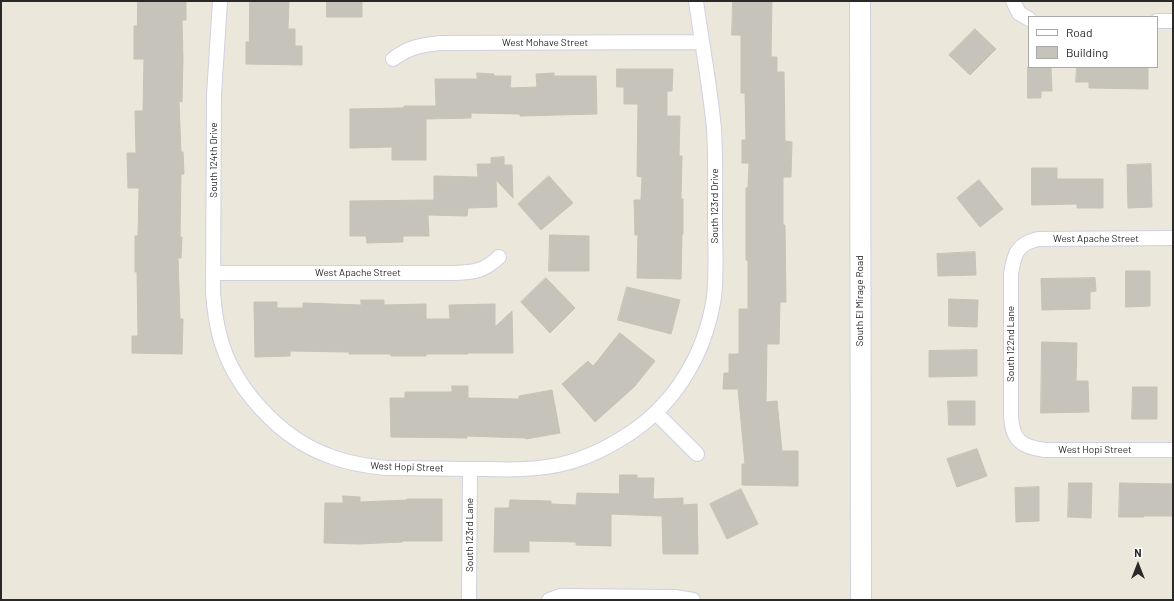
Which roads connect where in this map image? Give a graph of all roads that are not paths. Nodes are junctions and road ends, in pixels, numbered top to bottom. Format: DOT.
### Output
graph roads {
  1 [pos="220,1"];
  2 [pos="696,1"];
  3 [pos="860,1"];
  4 [pos="1158,21"];
  5 [pos="1173,21"];
  6 [pos="701,42"];
  7 [pos="393,59"];
  8 [pos="1173,238"];
  9 [pos="1021,247"];
  10 [pos="499,257"];
  11 [pos="213,273"];
  12 [pos="216,319"];
  13 [pos="667,401"];
  14 [pos="656,412"];
  15 [pos="1019,442"];
  16 [pos="1173,450"];
  17 [pos="697,454"];
  18 [pos="470,469"];
  19 [pos="469,600"];
  20 [pos="549,600"];
  21 [pos="693,600"];
  22 [pos="861,600"];
  1 -- 11 [label="street, South 124th Drive"];
  2 -- 6 [label="street, South 123rd Drive"];
  3 -- 22 [label="main road, South El Mirage Road"];
  4 -- 5 [label="street"];
  6 -- 7 [label="street, West Mohave Street"];
  6 -- 13 [label="street, South 123rd Drive"];
  8 -- 9 [label="street, West Apache Street"];
  9 -- 15 [label="street, South 122nd Lane"];
  10 -- 11 [label="street, West Apache Street"];
  11 -- 12 [label="street, South 124th Drive"];
  12 -- 18 [label="street, West Hopi Street"];
  13 -- 14 [label="street, West Hopi Street"];
  14 -- 17 [label="street"];
  14 -- 18 [label="street, West Hopi Street"];
  15 -- 16 [label="street, West Hopi Street"];
  18 -- 19 [label="street, South 123rd Lane"];
  20 -- 21 [label="street"];
}
